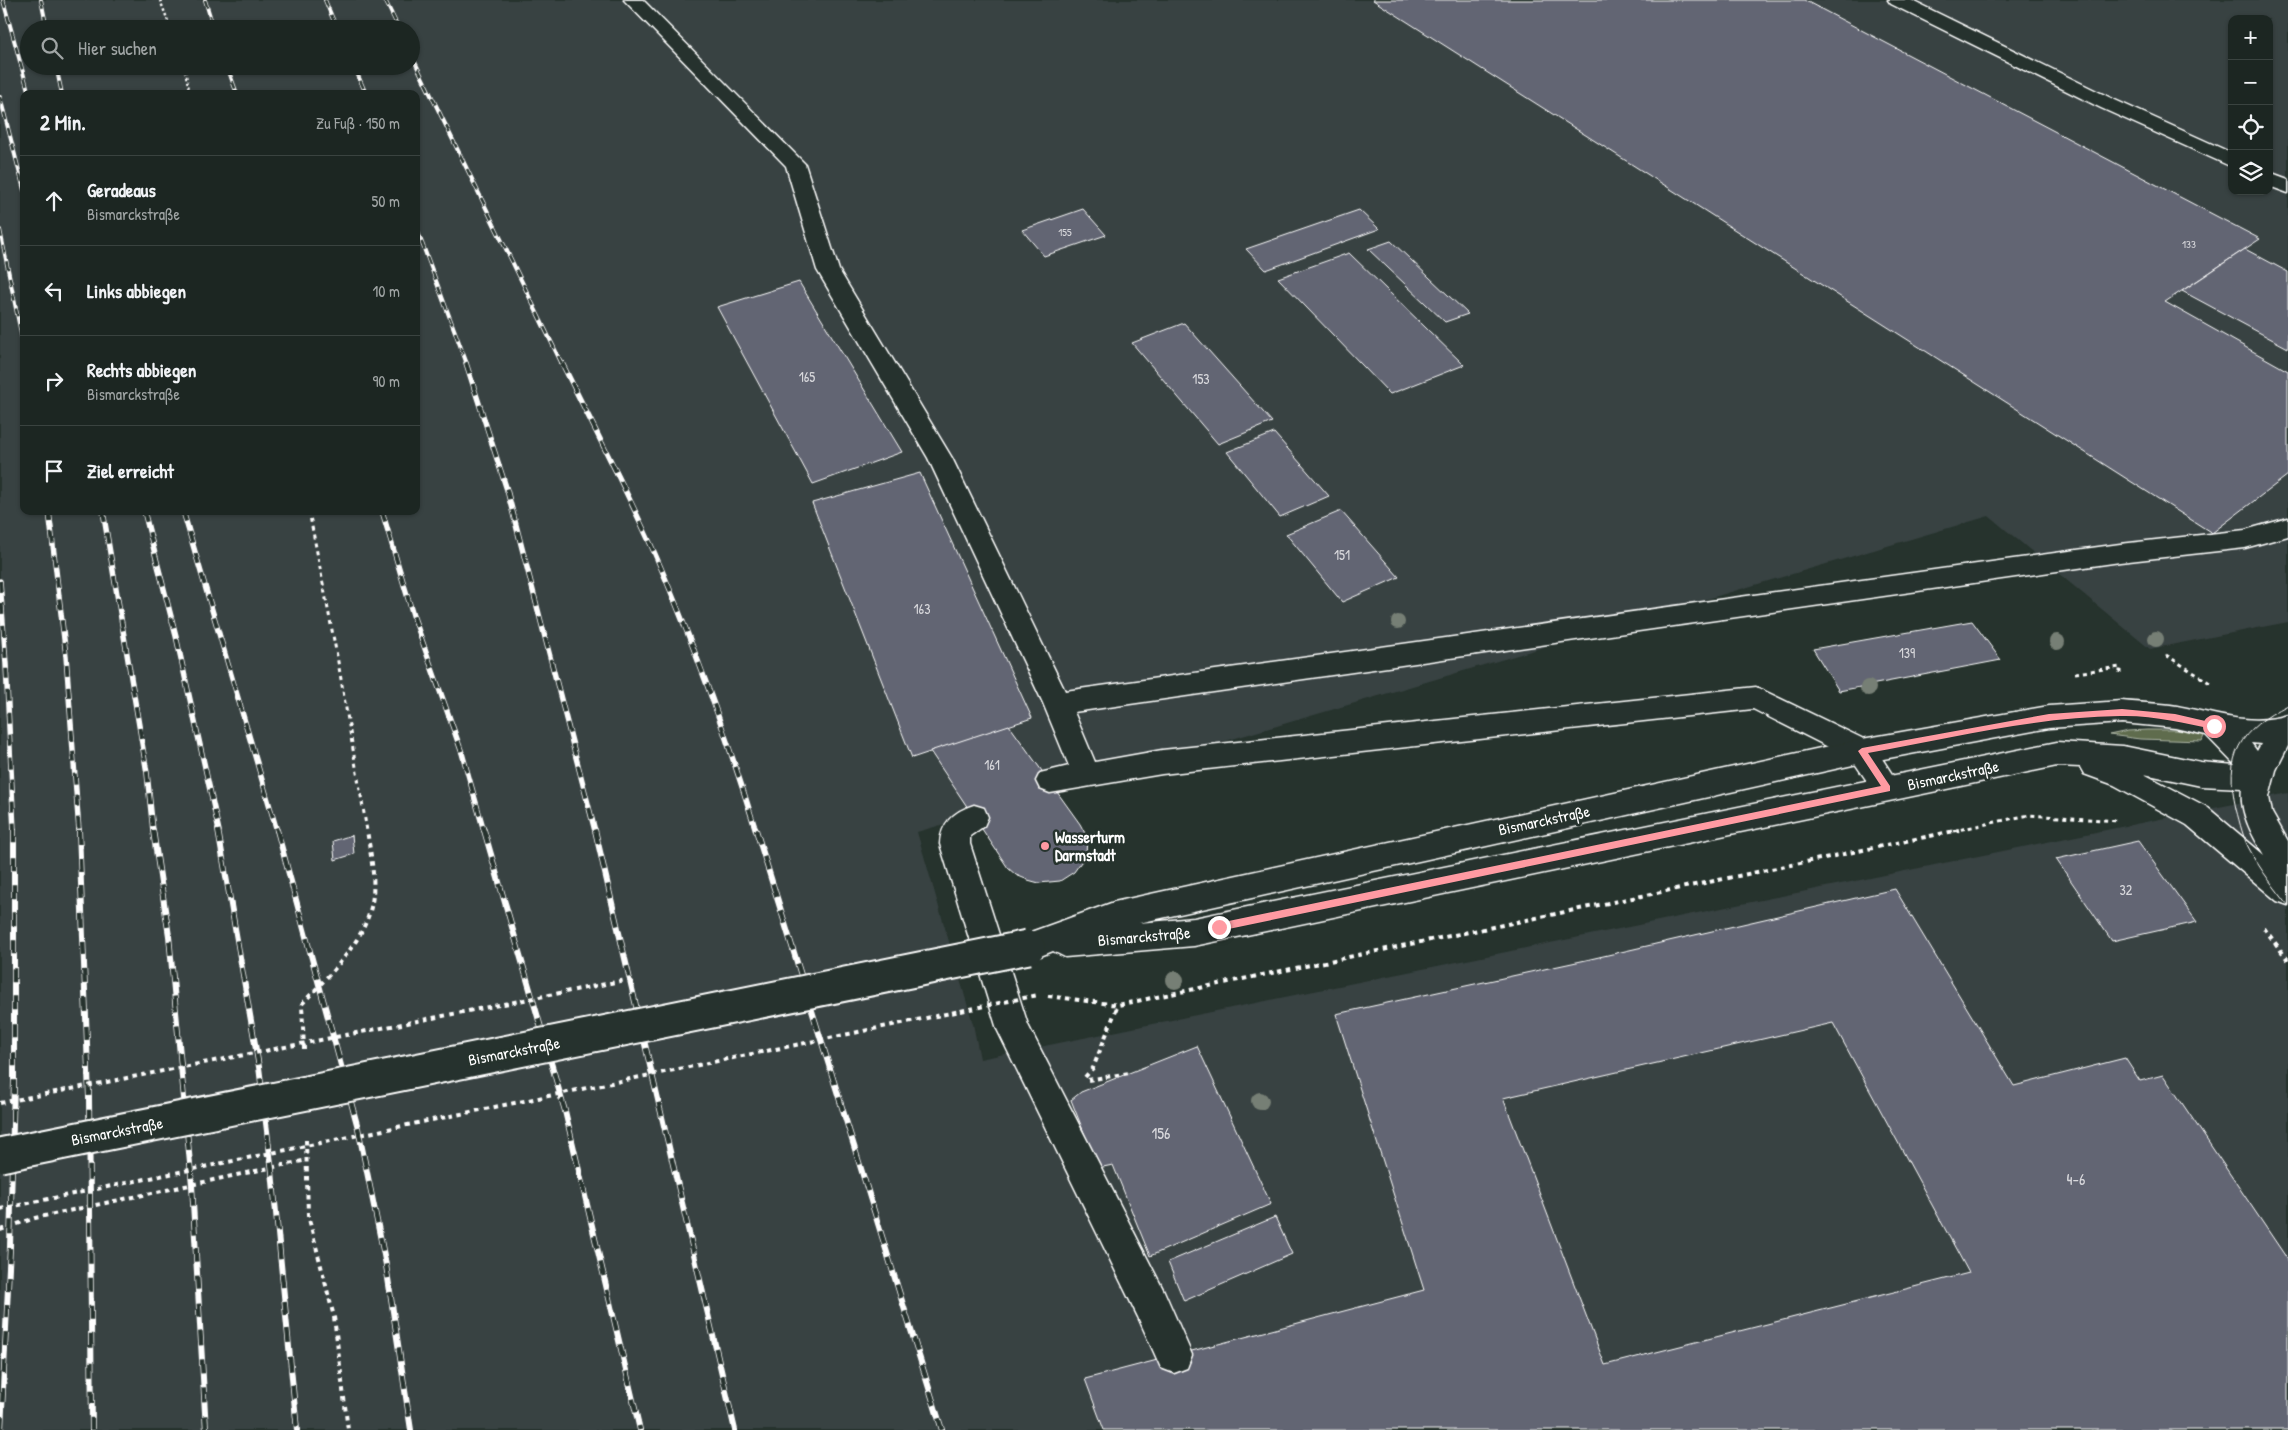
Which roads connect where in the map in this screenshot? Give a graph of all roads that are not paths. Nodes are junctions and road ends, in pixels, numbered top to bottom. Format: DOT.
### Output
graph roads {
  1 [pos="633,0"];
  2 [pos="1897,0"];
  3 [pos="2228,159"];
  4 [pos="2273,180"];
  5 [pos="2288,186"];
  6 [pos="2288,527"];
  7 [pos="1057,703"];
  8 [pos="2214,726"];
  9 [pos="2286,728"];
  10 [pos="1862,751"];
  11 [pos="2057,754"];
  12 [pos="1087,775"];
  13 [pos="2260,776"];
  14 [pos="1050,781"];
  15 [pos="1887,788"];
  16 [pos="974,817"];
  17 [pos="2288,866"];
  18 [pos="2288,892"];
  19 [pos="1028,946"];
  20 [pos="0,1155"];
  21 [pos="1174,1355"];
  1 -- 7 [label="main road"];
  2 -- 3 [label="main road"];
  4 -- 5 [label="main road"];
  6 -- 7 [label="main road"];
  7 -- 12 [label="main road"];
  8 -- 9 [label="main road, Bismarckstraße"];
  8 -- 10 [label="main road, Bismarckstraße"];
  8 -- 13 [label="main road, Bismarckstraße"];
  9 -- 13 [label="main road, Bismarckstraße"];
  10 -- 12 [label="main road"];
  10 -- 15 [label="main road"];
  10 -- 19 [label="main road, Bismarckstraße"];
  11 -- 13 [label="main road, Bismarckstraße"];
  11 -- 15 [label="main road, Bismarckstraße"];
  11 -- 18 [label="main road"];
  12 -- 14 [label="main road"];
  13 -- 17 [label="main road"];
  15 -- 19 [label="main road, Bismarckstraße"];
  16 -- 21 [label="main road"];
  19 -- 20 [label="main road, Bismarckstraße, bridge"];
}
